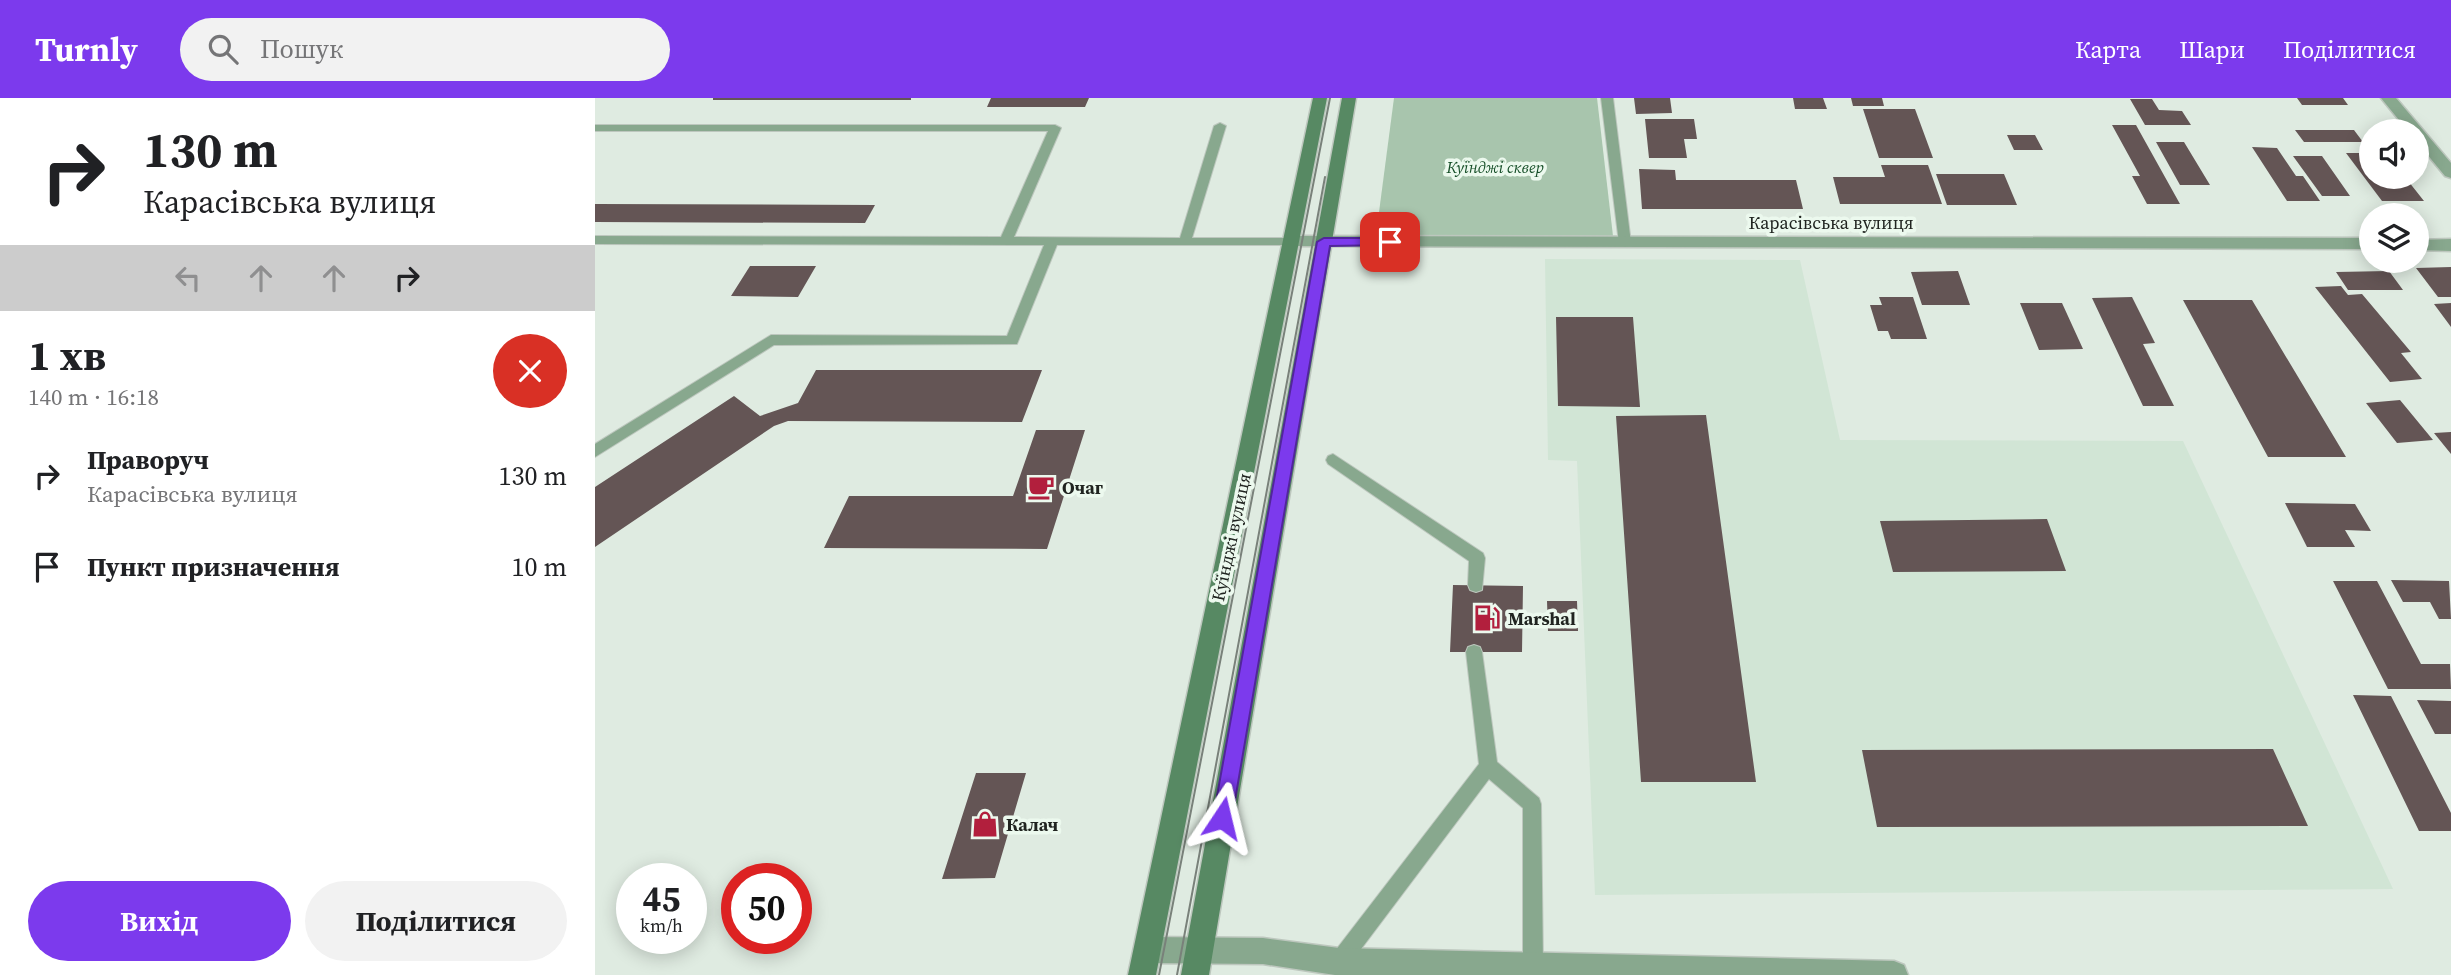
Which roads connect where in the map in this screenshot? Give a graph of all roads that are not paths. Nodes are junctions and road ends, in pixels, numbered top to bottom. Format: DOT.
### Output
graph roads {
  1 [pos="1320,98"];
  2 [pos="1349,98"];
  3 [pos="1607,98"];
  4 [pos="2388,98"];
  5 [pos="2405,119"];
  6 [pos="1220,126"];
  7 [pos="595,128"];
  8 [pos="2429,147"];
  9 [pos="2451,173"];
  10 [pos="595,240"];
  11 [pos="1006,241"];
  12 [pos="1052,242"];
  13 [pos="1185,242"];
  14 [pos="1291,242"];
  15 [pos="1324,242"];
  16 [pos="1625,243"];
  17 [pos="2359,244"];
  18 [pos="2429,244"];
  19 [pos="2451,245"];
  20 [pos="595,451"];
  21 [pos="1333,460"];
  22 [pos="1476,585"];
  23 [pos="1473,652"];
  24 [pos="1488,766"];
  25 [pos="1339,962"];
  26 [pos="1145,963"];
  27 [pos="1197,963"];
  28 [pos="1533,966"];
  29 [pos="1894,975"];
  1 -- 14 [label="main road, Куїнджі вулиця"];
  2 -- 15 [label="main road, Куїнджі вулиця"];
  3 -- 16 [label="lane"];
  4 -- 5 [label="street"];
  6 -- 13 [label="lane"];
  7 -- 11 [label="lane"];
  8 -- 9 [label="street"];
  10 -- 11 [label="lane"];
  11 -- 12 [label="lane"];
  12 -- 13 [label="lane"];
  12 -- 20 [label="lane"];
  13 -- 14 [label="lane"];
  14 -- 15 [label="street, Карасівська вулиця"];
  14 -- 26 [label="main road, Куїнджі вулиця"];
  15 -- 16 [label="street, Карасівська вулиця"];
  15 -- 27 [label="main road, Куїнджі вулиця"];
  16 -- 17 [label="street, Карасівська вулиця"];
  18 -- 19 [label="street"];
  21 -- 22 [label="lane"];
  23 -- 24 [label="lane"];
  24 -- 25 [label="lane"];
  24 -- 28 [label="lane"];
  25 -- 27 [label="street"];
  25 -- 28 [label="street"];
  26 -- 27 [label="street"];
  28 -- 29 [label="street"];
}
